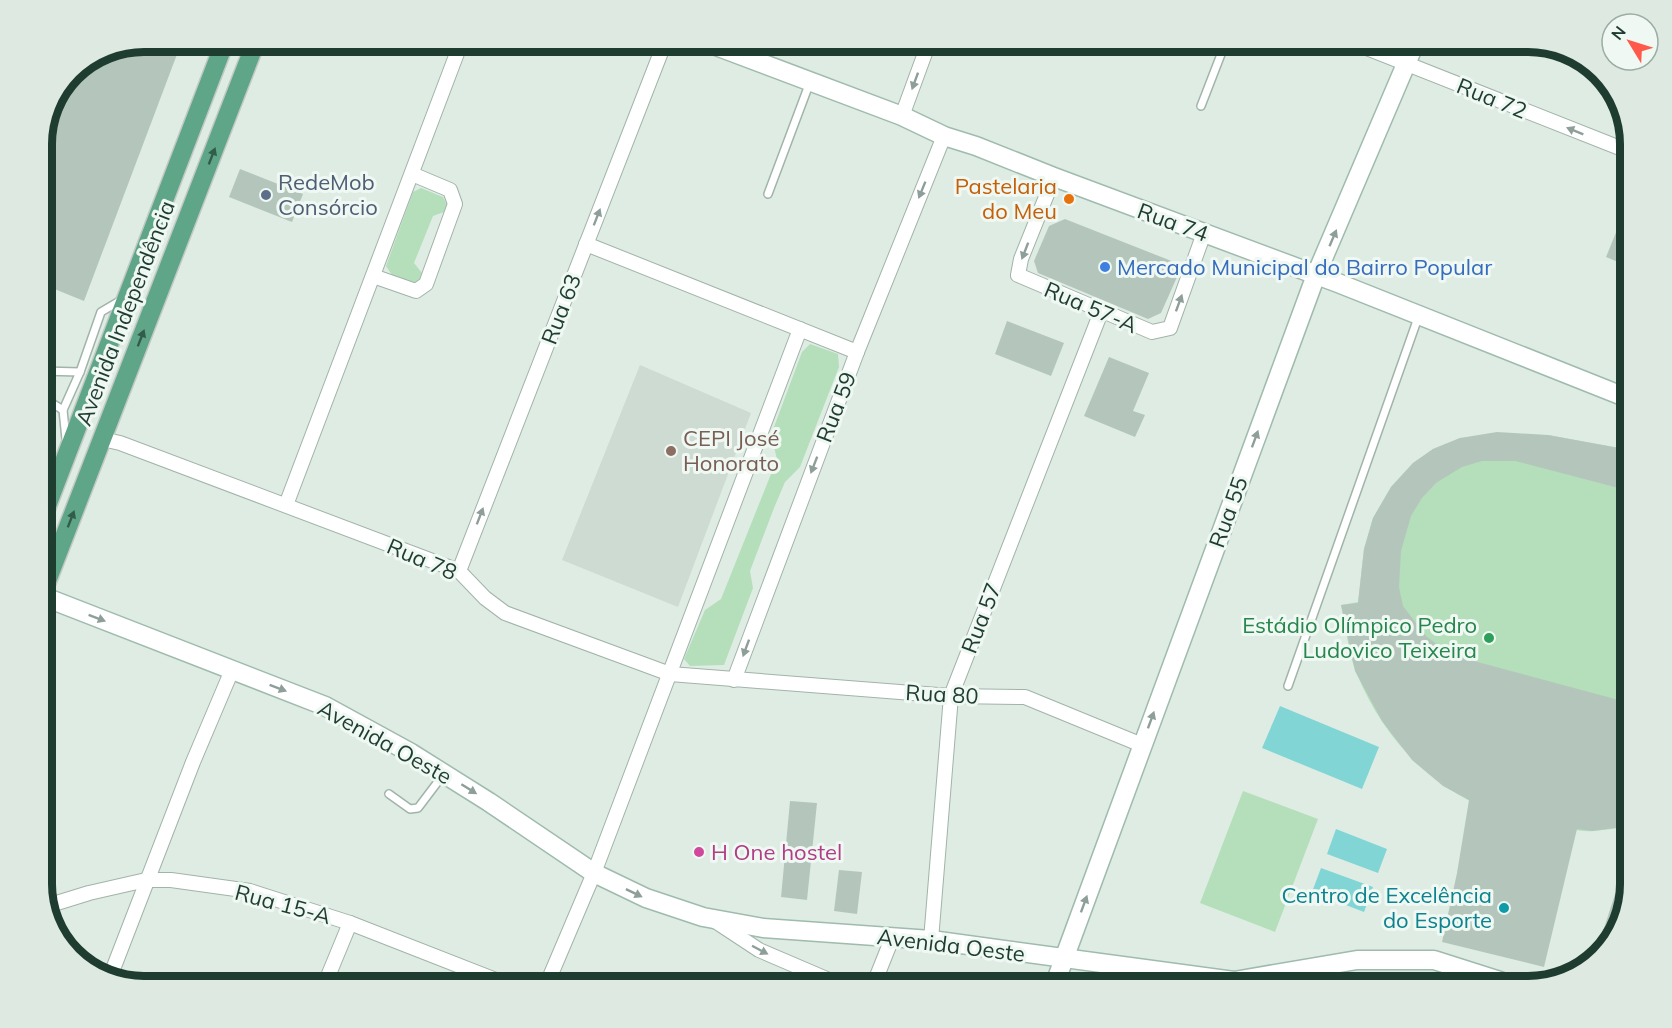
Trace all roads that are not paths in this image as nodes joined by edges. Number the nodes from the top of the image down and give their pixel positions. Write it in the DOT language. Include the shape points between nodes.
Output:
graph roads {
  1 [pos="221,52"];
  2 [pos="252,52"];
  3 [pos="458,52"];
  4 [pos="661,52"];
  5 [pos="732,52"];
  6 [pos="925,52"];
  7 [pos="1222,52"];
  8 [pos="1377,52"];
  9 [pos="1412,52"];
  10 [pos="1407,64"];
  11 [pos="810,82"];
  12 [pos="1201,106"];
  13 [pos="902,117"];
  14 [pos="944,136"];
  15 [pos="1619,148"];
  16 [pos="412,174"];
  17 [pos="1054,177"];
  18 [pos="768,194"];
  19 [pos="1204,233"];
  20 [pos="586,244"];
  21 [pos="1316,275"];
  22 [pos="373,276"];
  23 [pos="128,296"];
  24 [pos="1101,312"];
  25 [pos="1419,315"];
  26 [pos="800,329"];
  27 [pos="856,352"];
  28 [pos="53,371"];
  29 [pos="80,372"];
  30 [pos="1619,395"];
  31 [pos="53,404"];
  32 [pos="63,410"];
  33 [pos="102,438"];
  34 [pos="68,450"];
  35 [pos="53,490"];
  36 [pos="286,505"];
  37 [pos="53,566"];
  38 [pos="459,571"];
  39 [pos="53,599"];
  40 [pos="232,670"];
  41 [pos="670,674"];
  42 [pos="734,680"];
  43 [pos="1288,686"];
  44 [pos="951,696"];
  45 [pos="1142,745"];
  46 [pos="444,773"];
  47 [pos="389,794"];
  48 [pos="594,873"];
  49 [pos="146,880"];
  50 [pos="55,904"];
  51 [pos="711,919"];
  52 [pos="350,922"];
  53 [pos="893,936"];
  54 [pos="931,940"];
  55 [pos="1064,959"];
  56 [pos="113,969"];
  57 [pos="328,976"];
  58 [pos="486,976"];
  59 [pos="550,976"];
  60 [pos="820,976"];
  61 [pos="877,976"];
  62 [pos="1058,976"];
  63 [pos="1184,976"];
  64 [pos="1271,976"];
  65 [pos="1484,976"];
  1 -- 23 [label="main road, Avenida Independência"];
  33 -- 2 [label="main road, Avenida Independência, one-way"];
  3 -- 16 [label="street"];
  20 -- 4 [label="street, Rua 63, one-way"];
  5 -- 11 [label="street, Rua 74"];
  6 -- 13 [label="street, one-way"];
  7 -- 12 [label="lane"];
  8 -- 10 [label="street, Rua 72"];
  9 -- 10 [label="street, Rua 55"];
  15 -- 10 [label="street, Rua 72, one-way"];
  21 -- 10 [label="street, Rua 55, one-way"];
  11 -- 13 [label="street, Rua 74"];
  11 -- 18 [label="lane"];
  13 -- 14 [label="street, Rua 74"];
  14 -- 17 [label="street, Rua 74"];
  14 -- 27 [label="street, Rua 59, one-way"];
  16 -- 22 [label="street"];
  16 -- 22 [label="street" via="450,190 455,204 426,284 416,291"];
  17 -- 19 [label="street, Rua 74"];
  17 -- 24 [label="street, Rua 57-A, one-way" via="1018,275"];
  19 -- 21 [label="street, Rua 74"];
  24 -- 19 [label="street, Rua 57-A, one-way" via="1152,332 1170,328"];
  20 -- 26 [label="street"];
  38 -- 20 [label="street, Rua 63, one-way"];
  21 -- 25 [label="street, Rua 74"];
  45 -- 21 [label="street, Rua 55, one-way"];
  22 -- 36 [label="street"];
  23 -- 29 [label="lane" via="101,312"];
  23 -- 34 [label="main road, Avenida Independência"];
  24 -- 44 [label="street, Rua 57"];
  25 -- 30 [label="street, Rua 74"];
  25 -- 43 [label="lane"];
  26 -- 27 [label="street"];
  26 -- 41 [label="street"];
  27 -- 42 [label="street, Rua 59, one-way"];
  28 -- 29 [label="lane"];
  29 -- 32 [label="lane"];
  31 -- 32 [label="lane"];
  32 -- 34 [label="lane"];
  33 -- 36 [label="street, Rua 78"];
  37 -- 33 [label="main road, Avenida Independência, one-way"];
  34 -- 35 [label="main road, Avenida Independência"];
  36 -- 38 [label="street, Rua 78"];
  38 -- 41 [label="street, Rua 78" via="505,613"];
  39 -- 40 [label="street, Avenida Oeste, one-way"];
  40 -- 46 [label="street, Avenida Oeste, one-way" via="325,706"];
  40 -- 49 [label="street"];
  41 -- 42 [label="street, Rua 78"];
  41 -- 48 [label="street"];
  42 -- 44 [label="street, Rua 80"];
  44 -- 45 [label="street, Rua 80" via="1025,697"];
  44 -- 54 [label="street, Rua 57"];
  55 -- 45 [label="street, Rua 55, one-way"];
  46 -- 47 [label="lane" via="418,808 410,809"];
  46 -- 48 [label="street, Avenida Oeste, one-way"];
  48 -- 51 [label="street, Avenida Oeste, one-way" via="646,898"];
  48 -- 59 [label="street"];
  49 -- 50 [label="street, Rua 15-A"];
  49 -- 52 [label="street, Rua 15-A" via="250,891"];
  49 -- 56 [label="street"];
  51 -- 53 [label="street, Avenida Oeste" via="763,928"];
  51 -- 60 [label="street, Avenida Oeste, one-way" via="759,950"];
  52 -- 57 [label="street"];
  52 -- 58 [label="street, Rua 15-A"];
  53 -- 54 [label="street, Avenida Oeste"];
  53 -- 61 [label="street"];
  54 -- 55 [label="street, Avenida Oeste"];
  55 -- 62 [label="street, Rua 55"];
  55 -- 63 [label="street, Avenida Oeste"];
  64 -- 65 [label="street, Avenida Oeste" via="1357,960 1434,960"];
}
